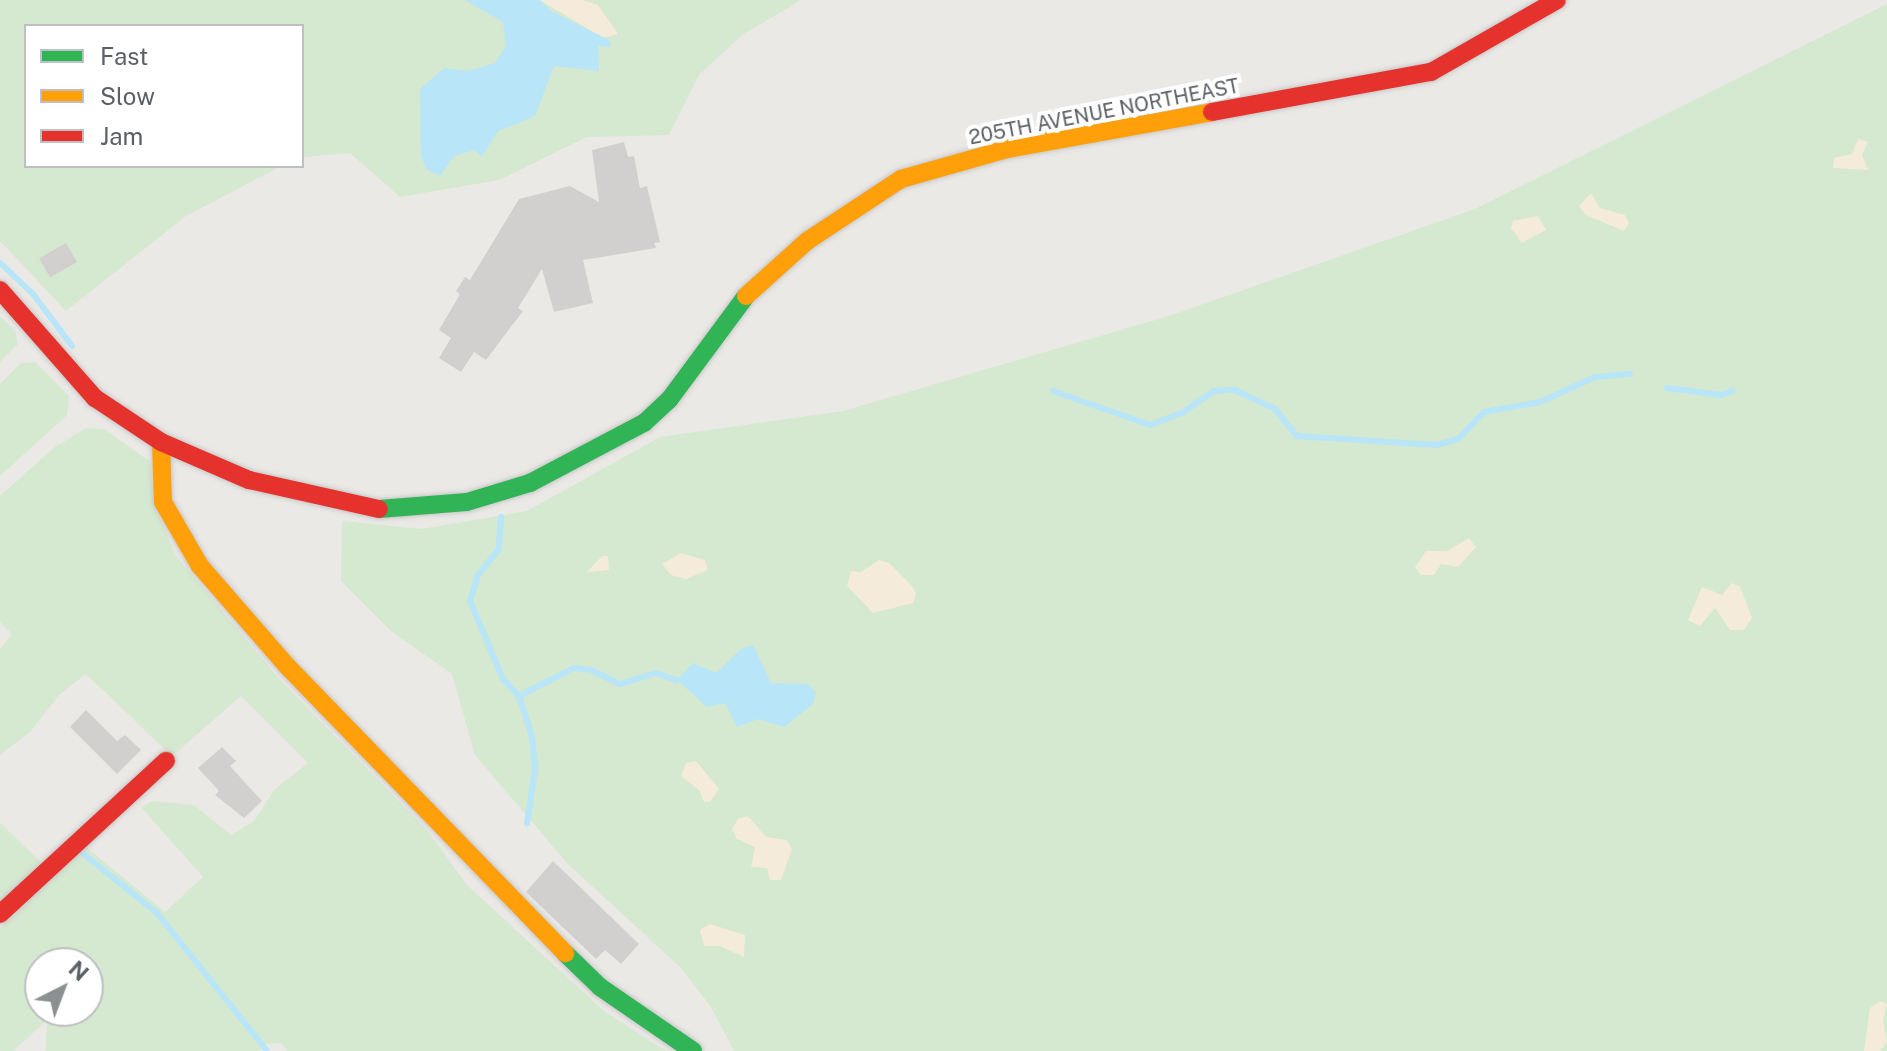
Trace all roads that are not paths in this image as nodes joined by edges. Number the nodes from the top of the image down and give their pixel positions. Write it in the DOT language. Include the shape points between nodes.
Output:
graph roads {
  1 [pos="1557,0"];
  2 [pos="0,290"];
  3 [pos="161,442"];
  4 [pos="166,761"];
  5 [pos="0,914"];
  6 [pos="693,1051"];
  1 -- 3 [label="street, 205TH AVENUE NORTHEAST" via="1431,72 1007,149 901,179 807,241 740,301 669,400 644,423 530,483 433,507 380,509 249,480"];
  2 -- 3 [label="street, 205TH AVENUE NORTHEAST" via="95,398"];
  3 -- 6 [label="street" via="163,502 200,566 287,666 503,894 600,987"];
  4 -- 5 [label="street"];
}
